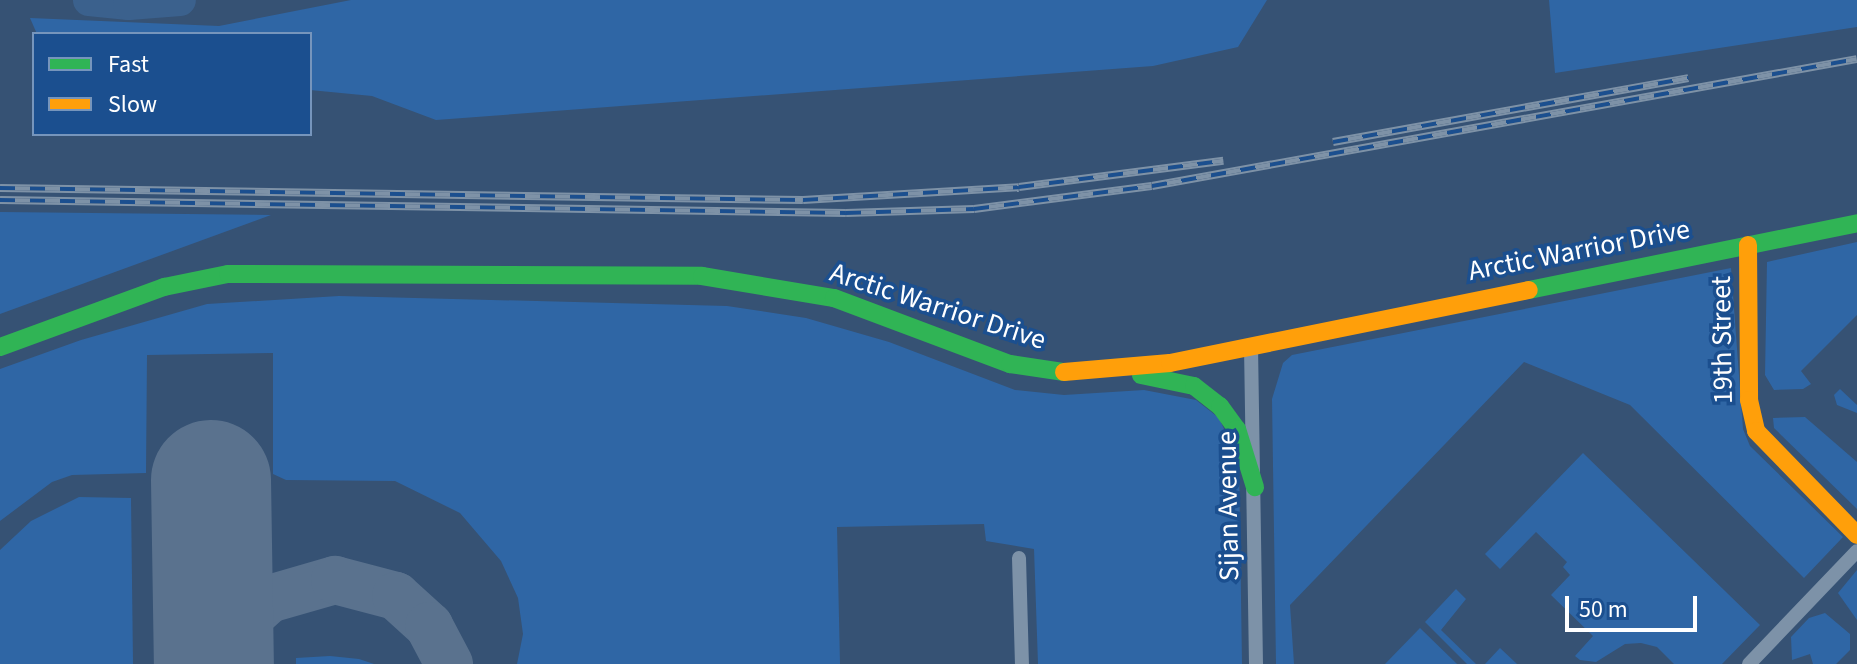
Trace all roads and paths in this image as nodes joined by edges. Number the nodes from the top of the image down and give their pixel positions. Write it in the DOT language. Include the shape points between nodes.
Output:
graph roads {
  1 [pos="1857,223"];
  2 [pos="1748,245"];
  3 [pos="1251,346"];
  4 [pos="0,347"];
  5 [pos="1108,371"];
  6 [pos="1255,487"];
  7 [pos="1857,535"];
  8 [pos="1857,551"];
  9 [pos="1019,558"];
  10 [pos="1022,664"];
  11 [pos="1256,664"];
  12 [pos="1749,664"];
  1 -- 2 [label="main road, Arctic Warrior Drive"];
  2 -- 3 [label="main road, Arctic Warrior Drive"];
  2 -- 7 [label="main road, 19th Street" via="1749,400 1756,431"];
  3 -- 5 [label="main road, Arctic Warrior Drive"];
  3 -- 6 [label="street, Sijan Avenue"];
  4 -- 5 [label="main road, Arctic Warrior Drive" via="164,287 228,274 702,276 834,298 1010,364 1052,373"];
  5 -- 6 [label="main road" via="1194,386 1220,406 1237,429"];
  6 -- 11 [label="street, Sijan Avenue"];
  8 -- 12 [label="street"];
  9 -- 10 [label="street"];
}
